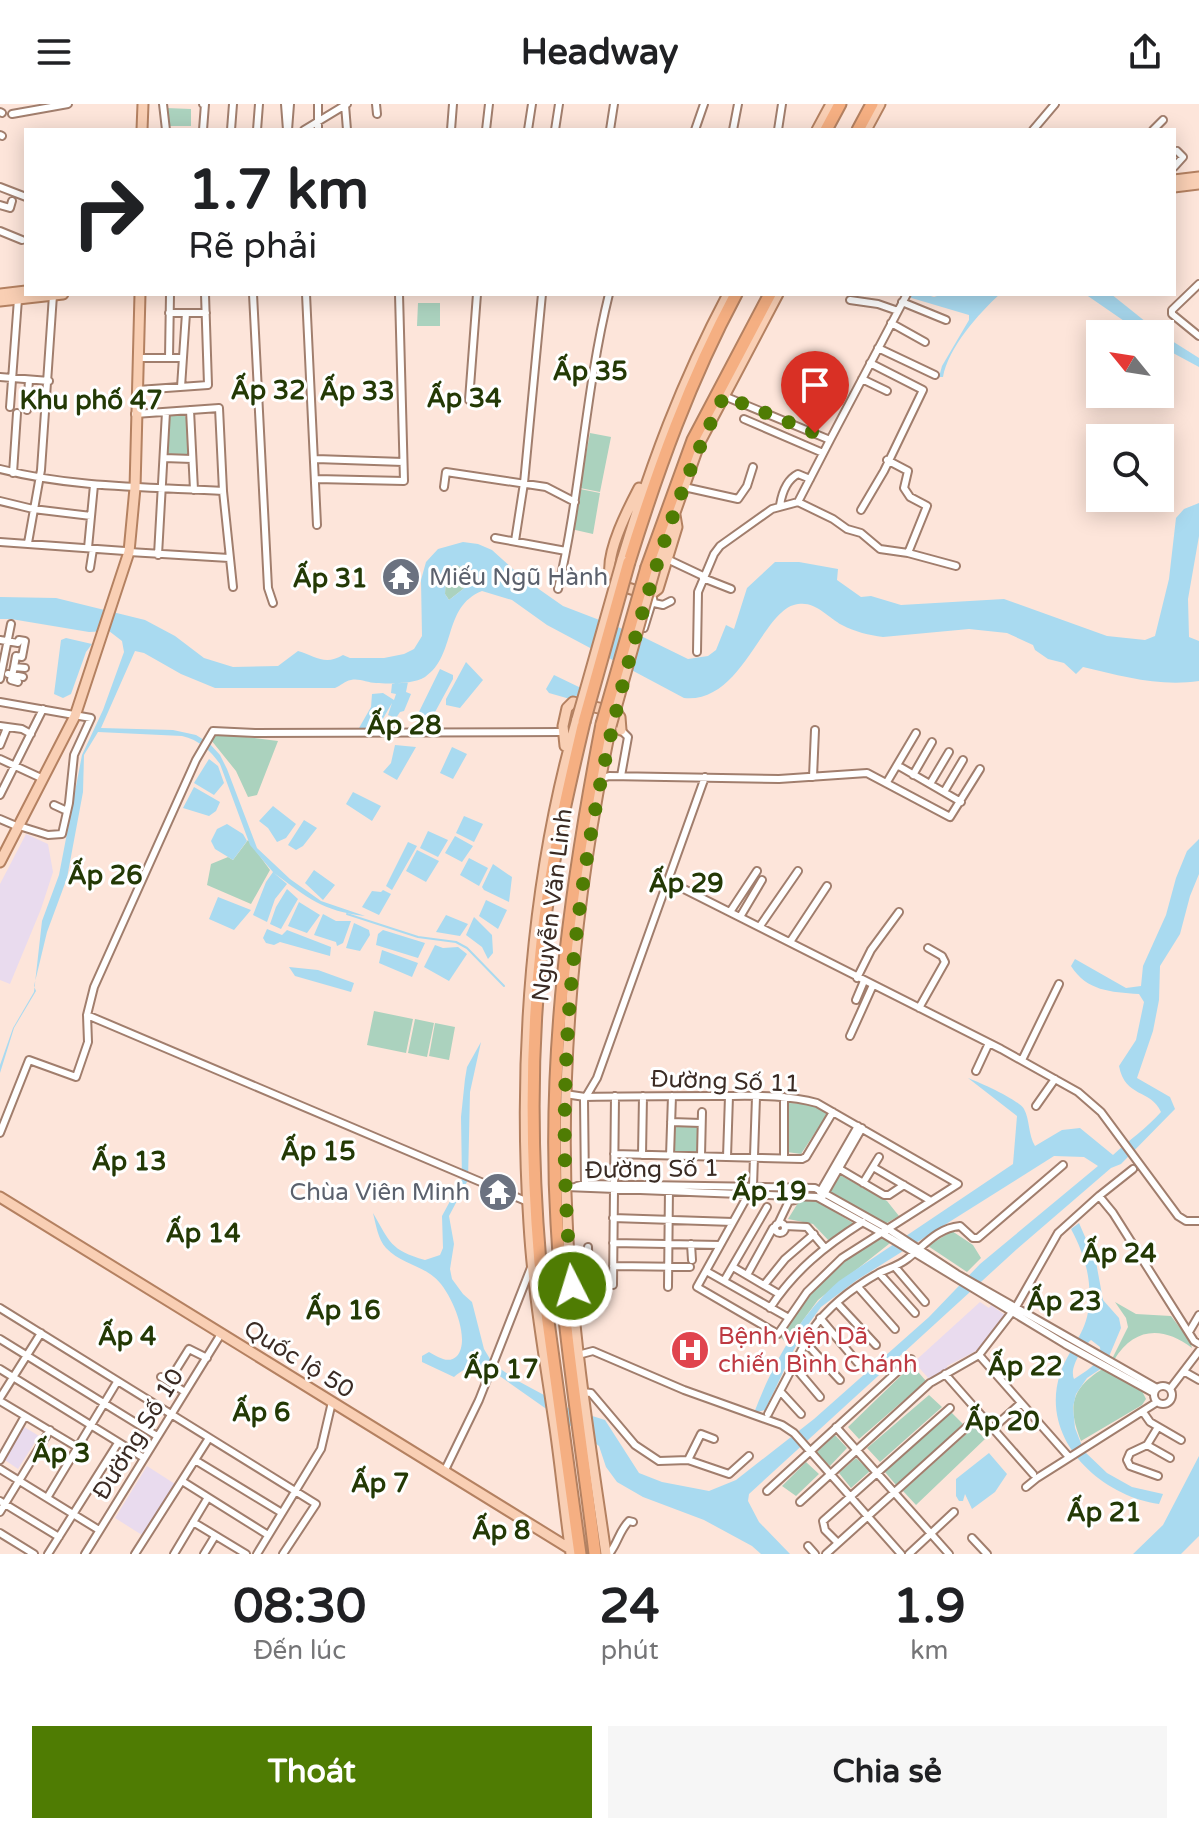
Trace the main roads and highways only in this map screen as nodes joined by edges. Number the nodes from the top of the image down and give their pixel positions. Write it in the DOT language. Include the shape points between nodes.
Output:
graph roads {
  1 [pos="144,104"];
  2 [pos="831,104"];
  3 [pos="840,104"];
  4 [pos="872,104"];
  5 [pos="880,104"];
  6 [pos="144,128"];
  7 [pos="818,128"];
  8 [pos="827,128"];
  9 [pos="864,128"];
  10 [pos="1199,177"];
  11 [pos="1176,180"];
  12 [pos="1199,184"];
  13 [pos="1176,187"];
  14 [pos="24,291"];
  15 [pos="0,294"];
  16 [pos="48,296"];
  17 [pos="138,296"];
  18 [pos="727,296"];
  19 [pos="735,296"];
  20 [pos="769,296"];
  21 [pos="777,296"];
  22 [pos="0,301"];
  23 [pos="746,346"];
  24 [pos="137,358"];
  25 [pos="135,414"];
  26 [pos="647,475"];
  27 [pos="674,513"];
  28 [pos="626,561"];
  29 [pos="651,568"];
  30 [pos="73,715"];
  31 [pos="580,720"];
  32 [pos="611,727"];
  33 [pos="563,771"];
  34 [pos="16,826"];
  35 [pos="0,853"];
  36 [pos="0,862"];
  37 [pos="565,1187"];
  38 [pos="532,1188"];
  39 [pos="0,1197"];
  40 [pos="553,1390"];
  41 [pos="580,1405"];
  42 [pos="586,1443"];
  43 [pos="575,1553"];
  44 [pos="595,1554"];
  45 [pos="607,1554"];
  1 -- 6 [label="main road"];
  2 -- 7 [label="main road"];
  3 -- 8 [label="highway"];
  4 -- 9 [label="highway"];
  5 -- 9 [label="main road"];
  10 -- 11 [label="main road"];
  12 -- 13 [label="main road"];
  14 -- 15 [label="main road"];
  16 -- 22 [label="main road"];
  17 -- 24 [label="main road"];
  18 -- 26 [label="main road, Nguyễn Văn Linh"];
  19 -- 28 [label="highway, Nguyễn Văn Linh" via="674,425"];
  20 -- 23 [label="highway, Nguyễn Văn Linh"];
  21 -- 23 [label="main road, Nguyễn Văn Linh"];
  23 -- 27 [label="main road, Nguyễn Văn Linh" via="700,442"];
  23 -- 29 [label="highway, Nguyễn Văn Linh" via="689,449"];
  24 -- 25 [label="main road"];
  24 -- 25 [label="main road"];
  25 -- 30 [label="main road" via="127,552"];
  26 -- 27 [label="main road" via="628,511 609,569 612,577 652,598 677,527"];
  26 -- 28 [label="main road, Nguyễn Văn Linh"];
  27 -- 29 [label="main road, Nguyễn Văn Linh"];
  28 -- 31 [label="highway, Nguyễn Văn Linh, bridge"];
  29 -- 32 [label="highway, Nguyễn Văn Linh, bridge"];
  30 -- 34 [label="main road"];
  30 -- 34 [label="main road"];
  31 -- 33 [label="main road, Nguyễn Văn Linh"];
  31 -- 38 [label="highway, Nguyễn Văn Linh" via="542,943"];
  32 -- 33 [label="main road" via="620,717 616,712 576,701 567,708"];
  32 -- 37 [label="main road, Nguyễn Văn Linh" via="581,889 571,979"];
  32 -- 37 [label="highway, Nguyễn Văn Linh" via="573,884 562,981 556,1092"];
  33 -- 38 [label="main road, Nguyễn Văn Linh" via="535,938 527,1047"];
  34 -- 35 [label="main road"];
  34 -- 36 [label="main road"];
  37 -- 38 [label="main road"];
  37 -- 41 [label="main road, Nguyễn Văn Linh"];
  37 -- 41 [label="highway, Nguyễn Văn Linh" via="562,1281"];
  38 -- 40 [label="highway, Nguyễn Văn Linh"];
  38 -- 40 [label="main road, Nguyễn Văn Linh" via="532,1265"];
  39 -- 43 [label="main road, Quốc lộ 50"];
  40 -- 43 [label="highway, Nguyễn Văn Linh"];
  41 -- 42 [label="highway, Nguyễn Văn Linh"];
  42 -- 44 [label="highway, Nguyễn Văn Linh"];
  42 -- 45 [label="main road, Nguyễn Văn Linh"];
}
